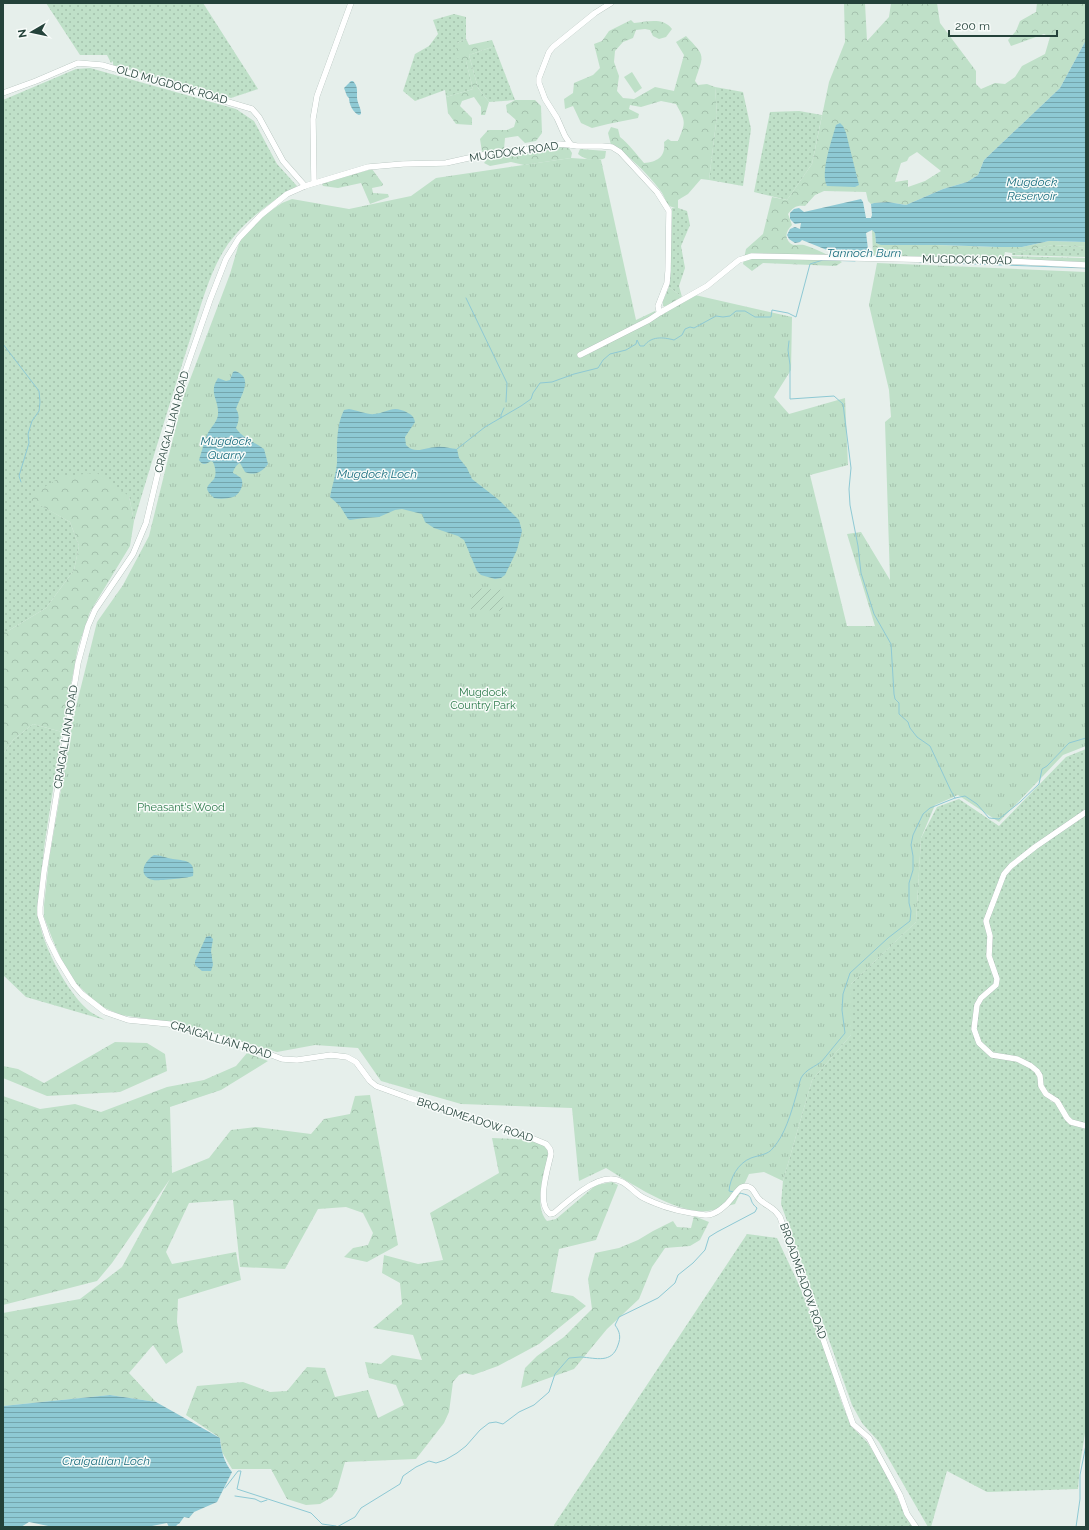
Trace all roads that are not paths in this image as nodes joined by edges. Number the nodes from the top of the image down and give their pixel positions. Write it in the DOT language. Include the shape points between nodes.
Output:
graph roads {
  1 [pos="351,3"];
  2 [pos="611,3"];
  3 [pos="3,93"];
  4 [pos="565,136"];
  5 [pos="559,144"];
  6 [pos="570,145"];
  7 [pos="314,183"];
  8 [pos="305,186"];
  9 [pos="1086,265"];
  10 [pos="661,312"];
  11 [pos="580,355"];
  12 [pos="1086,812"];
  13 [pos="408,1098"];
  14 [pos="1086,1126"];
  15 [pos="916,1527"];
  1 -- 7 [label="street" via="317,96 313,119"];
  2 -- 4 [label="street" via="553,47 539,78 545,98"];
  3 -- 8 [label="street, OLD MUGDOCK ROAD" via="78,62 102,65 252,109 283,161"];
  4 -- 5 [label="street"];
  4 -- 6 [label="street"];
  5 -- 6 [label="street, MUGDOCK ROAD"];
  5 -- 7 [label="street, MUGDOCK ROAD" via="446,163 378,166"];
  6 -- 10 [label="street, MUGDOCK ROAD" via="612,147 620,152 665,203 670,220 667,283 658,306"];
  7 -- 8 [label="street, CRAIGALLIAN ROAD"];
  8 -- 13 [label="street, CRAIGALLIAN ROAD" via="287,194 261,214 239,238 226,259 175,401 146,523 133,554 88,626 78,663 48,842 40,915 48,940 74,985 106,1012 128,1020 177,1026 282,1059 297,1060 331,1055 347,1057 356,1062 372,1084"];
  9 -- 10 [label="street, MUGDOCK ROAD" via="752,256 739,260 707,286"];
  10 -- 11 [label="street"];
  12 -- 14 [label="street" via="1035,847 1010,866 1004,874 986,921 990,936 988,956 997,979 996,985 981,998 974,1029 979,1042 992,1055 1017,1059 1037,1071 1046,1094 1057,1102 1067,1118 1071,1122"];
  13 -- 15 [label="street, BROADMEADOW ROAD" via="512,1130 546,1144 551,1154 544,1207 550,1214 594,1184 610,1178 624,1183 655,1203 676,1210 708,1215 713,1214 733,1197 737,1189 744,1186 752,1189 760,1200 773,1207 780,1217 853,1424 869,1438"];
}
